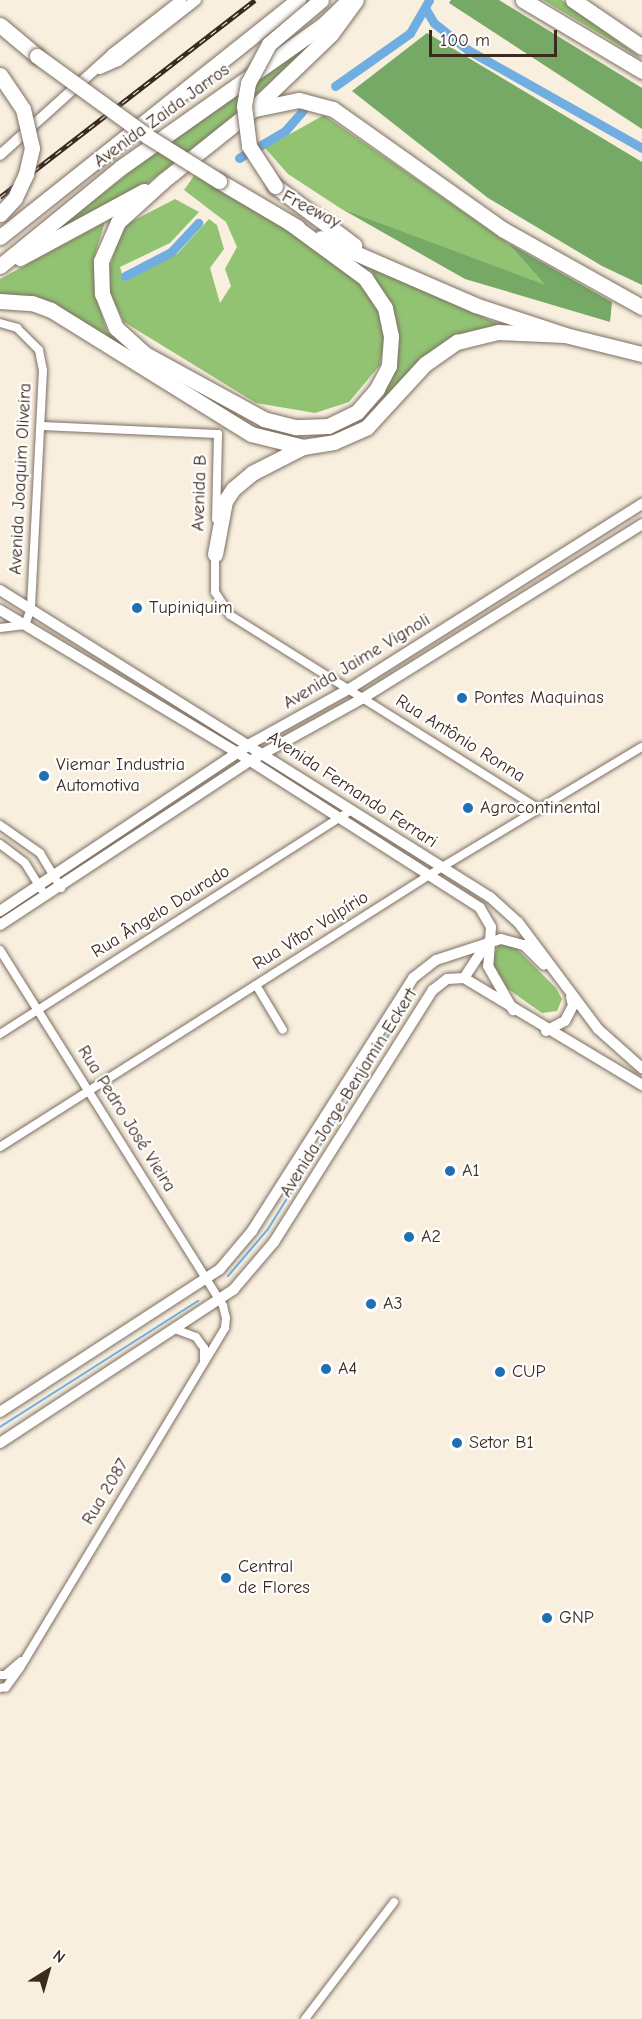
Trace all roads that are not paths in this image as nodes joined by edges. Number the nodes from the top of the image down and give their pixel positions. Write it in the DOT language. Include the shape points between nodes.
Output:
graph roads {
  1 [pos="181,0"];
  2 [pos="196,0"];
  3 [pos="298,0"];
  4 [pos="321,0"];
  5 [pos="349,0"];
  6 [pos="356,0"];
  7 [pos="523,0"];
  8 [pos="573,0"];
  9 [pos="0,25"];
  10 [pos="642,47"];
  11 [pos="97,70"];
  12 [pos="642,71"];
  13 [pos="0,75"];
  14 [pos="252,110"];
  15 [pos="0,155"];
  16 [pos="163,181"];
  17 [pos="0,214"];
  18 [pos="290,223"];
  19 [pos="0,237"];
  20 [pos="0,267"];
  21 [pos="397,274"];
  22 [pos="0,301"];
  23 [pos="642,308"];
  24 [pos="0,323"];
  25 [pos="565,335"];
  26 [pos="642,354"];
  27 [pos="41,426"];
  28 [pos="303,447"];
  29 [pos="642,504"];
  30 [pos="630,512"];
  31 [pos="640,525"];
  32 [pos="215,554"];
  33 [pos="0,590"];
  34 [pos="31,608"];
  35 [pos="0,610"];
  36 [pos="25,625"];
  37 [pos="0,628"];
  38 [pos="103,652"];
  39 [pos="94,666"];
  40 [pos="350,689"];
  41 [pos="363,698"];
  42 [pos="250,744"];
  43 [pos="642,747"];
  44 [pos="238,753"];
  45 [pos="263,753"];
  46 [pos="250,761"];
  47 [pos="327,793"];
  48 [pos="539,809"];
  49 [pos="352,810"];
  50 [pos="340,818"];
  51 [pos="0,825"];
  52 [pos="0,844"];
  53 [pos="442,867"];
  54 [pos="429,875"];
  55 [pos="55,877"];
  56 [pos="39,886"];
  57 [pos="61,888"];
  58 [pos="46,897"];
  59 [pos="0,911"];
  60 [pos="0,925"];
  61 [pos="488,943"];
  62 [pos="0,950"];
  63 [pos="464,978"];
  64 [pos="557,978"];
  65 [pos="256,985"];
  66 [pos="571,996"];
  67 [pos="38,1010"];
  68 [pos="513,1010"];
  69 [pos="283,1030"];
  70 [pos="546,1030"];
  71 [pos="0,1034"];
  72 [pos="642,1068"];
  73 [pos="642,1084"];
  74 [pos="88,1091"];
  75 [pos="0,1147"];
  76 [pos="206,1279"];
  77 [pos="222,1303"];
  78 [pos="175,1329"];
  79 [pos="204,1362"];
  80 [pos="0,1412"];
  81 [pos="0,1443"];
  82 [pos="25,1656"];
  83 [pos="0,1675"];
  84 [pos="0,1688"];
  85 [pos="394,1902"];
  86 [pos="305,2019"];
  1 -- 11 [label="street"];
  2 -- 11 [label="street" via="118,61"];
  3 -- 19 [label="highway, Avenida Zaida Jarros"];
  4 -- 21 [label="highway, bridge" via="269,44 248,82 244,106 249,146 275,186"];
  5 -- 20 [label="highway, Avenida Zaida Jarros" via="314,31 120,168"];
  6 -- 14 [label="highway" via="331,34"];
  7 -- 12 [label="highway"];
  8 -- 10 [label="highway"];
  9 -- 18 [label="highway, Freeway, bridge" via="147,136"];
  11 -- 15 [label="street"];
  13 -- 17 [label="highway, bridge" via="23,109 32,148 15,198"];
  14 -- 16 [label="highway"];
  14 -- 23 [label="highway" via="299,100 333,109 504,231"];
  16 -- 18 [label="highway" via="118,222 104,252 102,294 116,328 145,354 264,419 295,427 328,426 357,412 377,389 389,366 391,336 385,308 365,278"];
  16 -- 20 [label="highway"];
  18 -- 21 [label="highway, Freeway"];
  21 -- 25 [label="highway, Freeway"];
  22 -- 28 [label="highway" via="32,303 51,310 250,434"];
  24 -- 27 [label="street, Avenida Joaquim Oliveira" via="17,328 39,350 43,370"];
  25 -- 26 [label="highway, Freeway"];
  25 -- 28 [label="highway" via="498,332 457,342 425,364 367,427 334,442"];
  27 -- 32 [label="street, Avenida B" via="218,434"];
  27 -- 34 [label="street, Avenida Joaquim Oliveira"];
  28 -- 32 [label="highway" via="252,473 233,489 225,501"];
  29 -- 30 [label="street, Avenida Jaime Vignoli"];
  30 -- 31 [label="street"];
  30 -- 40 [label="street, Avenida Jaime Vignoli"];
  31 -- 41 [label="street, Avenida Jaime Vignoli"];
  32 -- 40 [label="street, Avenida B" via="215,592 230,615"];
  33 -- 34 [label="street, Avenida Fernando Ferrari"];
  34 -- 36 [label="street, Avenida Joaquim Oliveira"];
  34 -- 38 [label="street, Avenida Fernando Ferrari"];
  35 -- 36 [label="street, Avenida Fernando Ferrari"];
  36 -- 37 [label="street"];
  36 -- 39 [label="street, Avenida Fernando Ferrari"];
  38 -- 39 [label="street"];
  38 -- 42 [label="street, Avenida Fernando Ferrari"];
  39 -- 44 [label="street, Avenida Fernando Ferrari"];
  40 -- 41 [label="street, Rua Antônio Ronna"];
  40 -- 42 [label="street, Avenida Jaime Vignoli"];
  41 -- 45 [label="street, Avenida Jaime Vignoli"];
  41 -- 48 [label="street, Rua Antônio Ronna"];
  42 -- 44 [label="street, Avenida Jaime Vignoli"];
  42 -- 45 [label="street, Avenida Fernando Ferrari"];
  43 -- 48 [label="street, Rua Vítor Valpírio"];
  44 -- 46 [label="street, Avenida Fernando Ferrari"];
  44 -- 55 [label="street, Avenida Jaime Vignoli"];
  45 -- 46 [label="street, Avenida Jaime Vignoli"];
  45 -- 47 [label="street, Avenida Fernando Ferrari"];
  46 -- 50 [label="street, Avenida Fernando Ferrari"];
  46 -- 57 [label="street, Avenida Jaime Vignoli"];
  47 -- 49 [label="street, Avenida Fernando Ferrari"];
  47 -- 50 [label="street"];
  48 -- 53 [label="street, Rua Vítor Valpírio"];
  49 -- 50 [label="street, Rua Ângelo Dourado"];
  49 -- 53 [label="street, Avenida Fernando Ferrari"];
  50 -- 54 [label="street, Avenida Fernando Ferrari"];
  50 -- 67 [label="street, Rua Ângelo Dourado"];
  51 -- 55 [label="street" via="40,853"];
  52 -- 56 [label="street" via="25,862"];
  53 -- 54 [label="street, Rua Vítor Valpírio"];
  53 -- 64 [label="street, Avenida Fernando Ferrari" via="490,897 518,922"];
  54 -- 61 [label="street, Avenida Fernando Ferrari" via="480,908 491,927"];
  54 -- 65 [label="street, Rua Vítor Valpírio"];
  55 -- 56 [label="street, Avenida Jaime Vignoli"];
  55 -- 57 [label="street"];
  56 -- 58 [label="street"];
  56 -- 59 [label="street, Avenida Jaime Vignoli"];
  57 -- 58 [label="street, Avenida Jaime Vignoli"];
  58 -- 60 [label="street, Avenida Jaime Vignoli"];
  61 -- 63 [label="street"];
  61 -- 64 [label="street, Avenida Jorge Benjamin Eckert" via="513,940 524,945"];
  61 -- 68 [label="street, Avenida Fernando Ferrari" via="490,973"];
  61 -- 76 [label="street, Avenida Jorge Benjamin Eckert" via="436,960 413,978 252,1231 220,1269"];
  62 -- 67 [label="street, Rua Pedro José Vieira"];
  63 -- 68 [label="street, Avenida Fernando Ferrari"];
  63 -- 77 [label="street, Avenida Jorge Benjamin Eckert" via="447,980 433,990 274,1242"];
  64 -- 66 [label="street, Avenida Fernando Ferrari"];
  65 -- 69 [label="street"];
  65 -- 74 [label="street, Rua Vítor Valpírio"];
  66 -- 70 [label="street" via="573,1005 565,1021"];
  66 -- 72 [label="street, Avenida Fernando Ferrari" via="598,1029"];
  67 -- 71 [label="street, Rua Ângelo Dourado"];
  67 -- 74 [label="street, Rua Pedro José Vieira"];
  68 -- 70 [label="street, Avenida Fernando Ferrari"];
  70 -- 73 [label="street, Avenida Fernando Ferrari"];
  74 -- 75 [label="street, Rua Vítor Valpírio"];
  74 -- 76 [label="street, Rua Pedro José Vieira"];
  76 -- 77 [label="street, Rua Pedro José Vieira"];
  76 -- 80 [label="street, Avenida Jorge Benjamin Eckert"];
  77 -- 78 [label="street, Avenida Jorge Benjamin Eckert"];
  77 -- 79 [label="street, Rua 2087" via="225,1328"];
  78 -- 79 [label="street" via="196,1337 204,1348"];
  78 -- 81 [label="street, Avenida Jorge Benjamin Eckert"];
  79 -- 82 [label="street, Rua 2087"];
  82 -- 83 [label="street" via="5,1675"];
  82 -- 84 [label="street, Rua 2087" via="13,1680"];
  85 -- 86 [label="street"];
}
